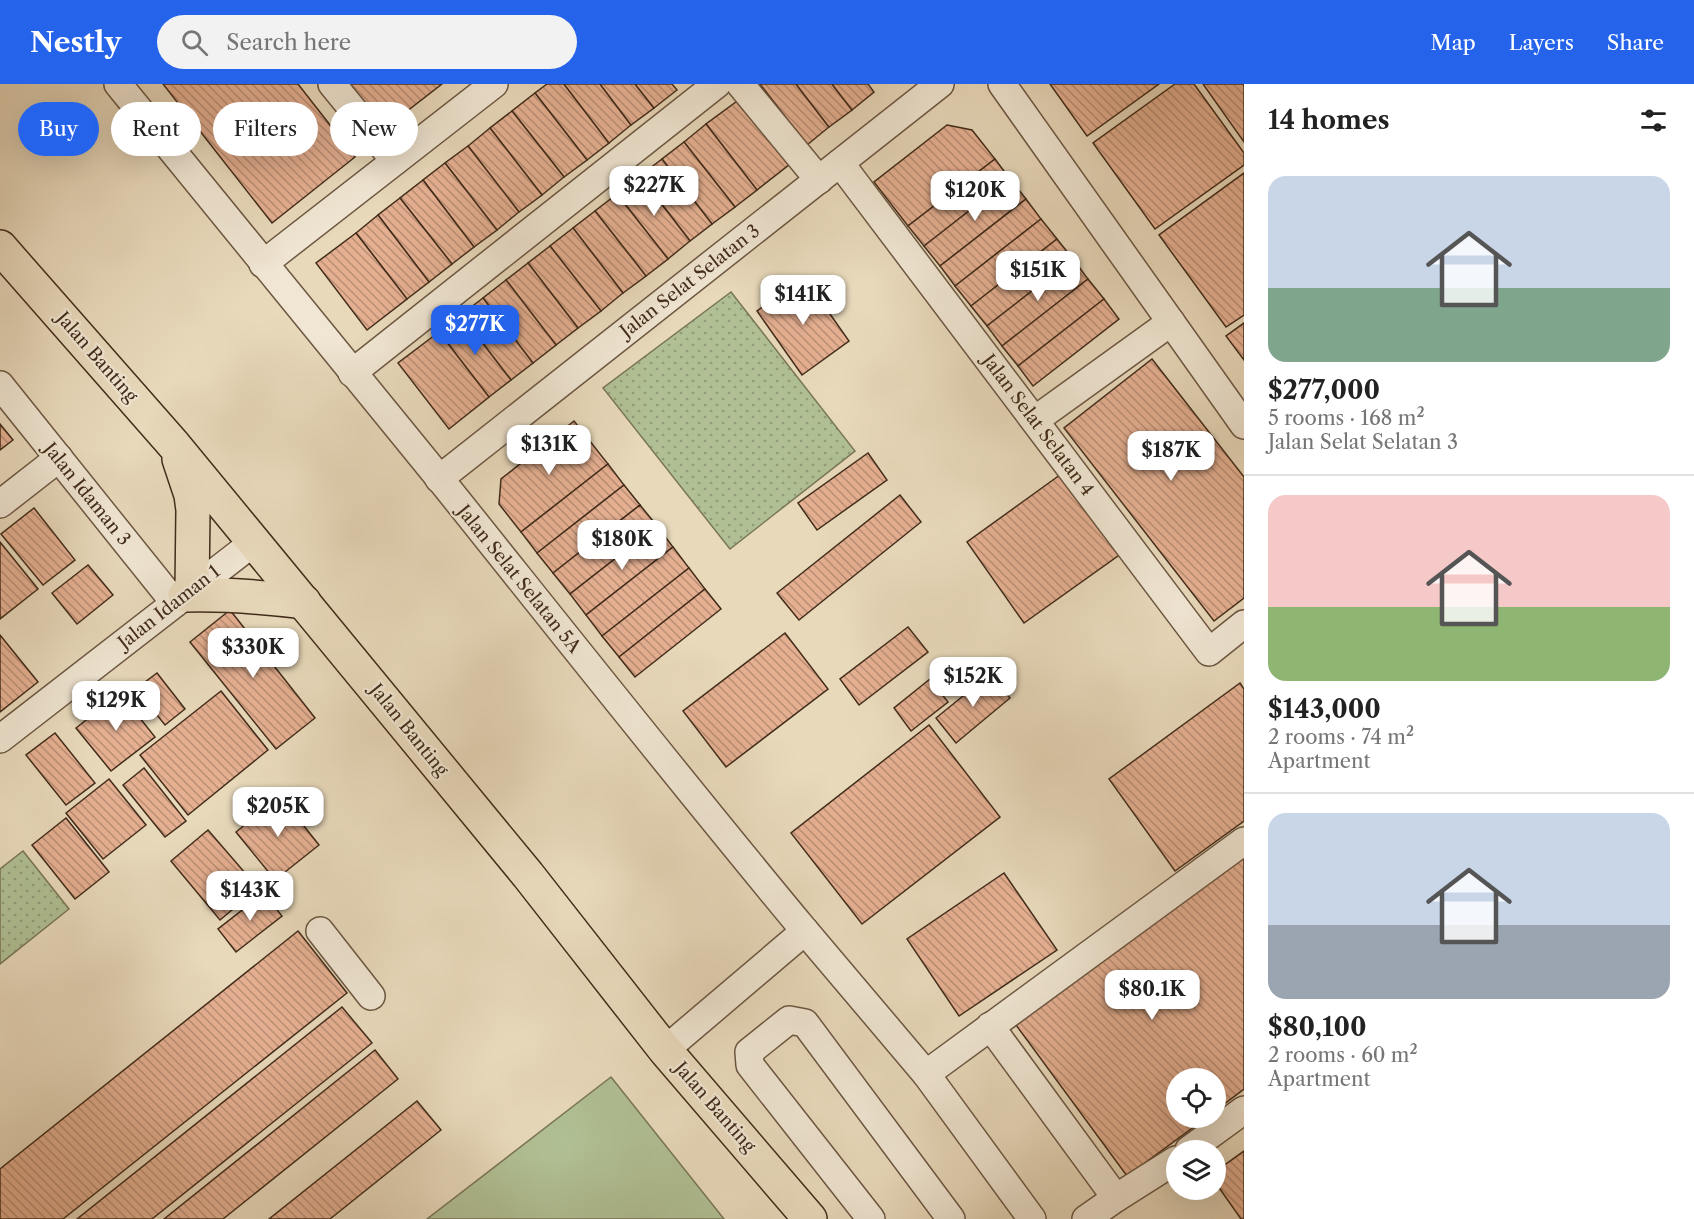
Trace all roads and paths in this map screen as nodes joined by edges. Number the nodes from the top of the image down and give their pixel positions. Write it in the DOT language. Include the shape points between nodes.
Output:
graph roads {
  1 [pos="118,84"];
  2 [pos="332,84"];
  3 [pos="494,84"];
  4 [pos="717,84"];
  5 [pos="740,84"];
  6 [pos="940,84"];
  7 [pos="1002,84"];
  8 [pos="394,161"];
  9 [pos="840,163"];
  10 [pos="819,180"];
  11 [pos="2,254"];
  12 [pos="263,264"];
  13 [pos="1171,322"];
  14 [pos="352,373"];
  15 [pos="0,385"];
  16 [pos="1035,420"];
  17 [pos="1244,425"];
  18 [pos="174,445"];
  19 [pos="59,458"];
  20 [pos="439,479"];
  21 [pos="0,504"];
  22 [pos="254,542"];
  23 [pos="184,596"];
  24 [pos="304,602"];
  25 [pos="1244,624"];
  26 [pos="0,739"];
  27 [pos="1244,841"];
  28 [pos="320,931"];
  29 [pos="805,931"];
  30 [pos="372,996"];
  31 [pos="990,1026"];
  32 [pos="665,1050"];
  33 [pos="926,1074"];
  34 [pos="1244,1110"];
  35 [pos="1203,1140"];
  36 [pos="1166,1166"];
  37 [pos="1116,1198"];
  38 [pos="810,1219"];
  39 [pos="871,1219"];
  40 [pos="951,1219"];
  41 [pos="1032,1219"];
  42 [pos="1086,1219"];
  1 -- 12 [label="street, Jalan Selat Selatan 5A"];
  2 -- 8 [label="street"];
  3 -- 8 [label="street"];
  4 -- 14 [label="street"];
  5 -- 10 [label="street"];
  6 -- 9 [label="street, Jalan Selat Selatan 3"];
  7 -- 13 [label="street"];
  8 -- 12 [label="street"];
  9 -- 10 [label="street, Jalan Selat Selatan 3"];
  9 -- 16 [label="street, Jalan Selat Selatan 4"];
  10 -- 20 [label="street, Jalan Selat Selatan 3"];
  11 -- 18 [label="main road, Jalan Banting"];
  12 -- 14 [label="street, Jalan Selat Selatan 5A"];
  13 -- 16 [label="street"];
  13 -- 17 [label="street"];
  14 -- 20 [label="street, Jalan Selat Selatan 5A"];
  15 -- 19 [label="street, Jalan Idaman 3"];
  16 -- 25 [label="street, Jalan Selat Selatan 4" via="1209,652"];
  18 -- 22 [label="main road, Jalan Banting"];
  18 -- 23 [label="main road" via="193,510"];
  19 -- 21 [label="street"];
  19 -- 23 [label="street, Jalan Idaman 3"];
  20 -- 29 [label="street, Jalan Selat Selatan 5A"];
  22 -- 23 [label="street, Jalan Idaman 1"];
  22 -- 24 [label="main road, Jalan Banting"];
  23 -- 24 [label="main road" via="244,595"];
  23 -- 26 [label="street, Jalan Idaman 1"];
  24 -- 32 [label="main road, Jalan Banting" via="528,875"];
  27 -- 31 [label="street"];
  28 -- 30 [label="street"];
  29 -- 32 [label="street"];
  29 -- 33 [label="street, Jalan Selat Selatan 5A"];
  31 -- 33 [label="street"];
  31 -- 37 [label="street"];
  32 -- 38 [label="main road, Jalan Banting"];
  33 -- 41 [label="street, Jalan Selat Selatan 5A"];
  34 -- 35 [label="street"];
  36 -- 37 [label="street"];
  37 -- 42 [label="street"];
  39 -- 40 [label="street" via="750,1065 749,1052 789,1020 805,1023"];
}
